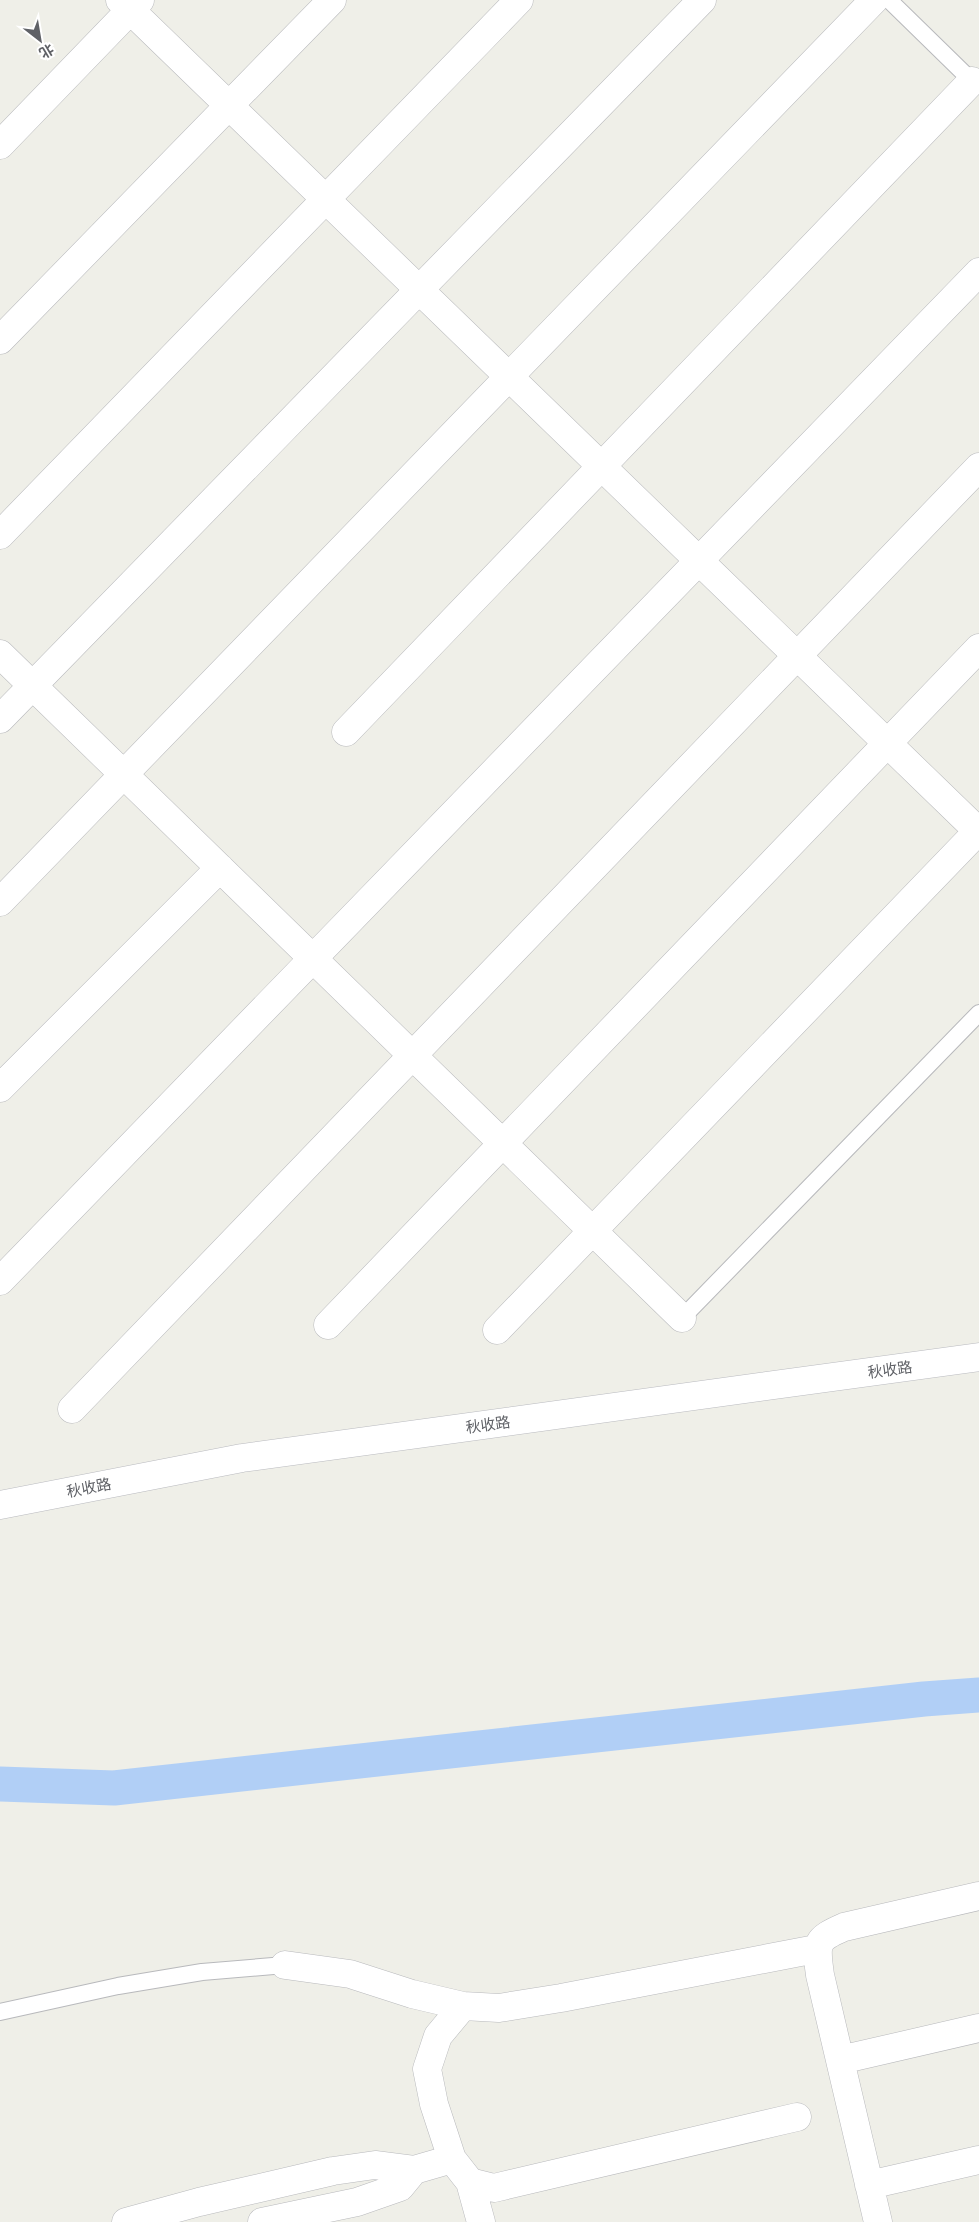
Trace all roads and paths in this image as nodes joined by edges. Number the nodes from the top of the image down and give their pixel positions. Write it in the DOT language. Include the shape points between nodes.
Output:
graph roads {
  1 [pos="332,0"];
  2 [pos="518,0"];
  3 [pos="702,0"];
  4 [pos="874,0"];
  5 [pos="889,0"];
  6 [pos="130,3"];
  7 [pos="976,84"];
  8 [pos="229,105"];
  9 [pos="0,144"];
  10 [pos="326,199"];
  11 [pos="979,272"];
  12 [pos="419,290"];
  13 [pos="0,340"];
  14 [pos="509,376"];
  15 [pos="602,466"];
  16 [pos="979,467"];
  17 [pos="0,535"];
  18 [pos="699,560"];
  19 [pos="979,648"];
  20 [pos="0,654"];
  21 [pos="797,656"];
  22 [pos="33,686"];
  23 [pos="0,720"];
  24 [pos="346,732"];
  25 [pos="888,743"];
  26 [pos="124,774"];
  27 [pos="979,831"];
  28 [pos="220,868"];
  29 [pos="0,902"];
  30 [pos="313,958"];
  31 [pos="979,1013"];
  32 [pos="413,1056"];
  33 [pos="0,1088"];
  34 [pos="503,1143"];
  35 [pos="593,1231"];
  36 [pos="0,1281"];
  37 [pos="682,1318"];
  38 [pos="328,1325"];
  39 [pos="497,1330"];
  40 [pos="979,1357"];
  41 [pos="72,1409"];
  42 [pos="0,1505"];
  43 [pos="979,1896"];
  44 [pos="816,1949"];
  45 [pos="285,1965"];
  46 [pos="463,2006"];
  47 [pos="0,2012"];
  48 [pos="979,2028"];
  49 [pos="840,2060"];
  50 [pos="796,2117"];
  51 [pos="452,2159"];
  52 [pos="979,2160"];
  53 [pos="414,2170"];
  54 [pos="470,2182"];
  55 [pos="869,2185"];
  56 [pos="126,2222"];
  57 [pos="262,2222"];
  58 [pos="481,2222"];
  59 [pos="878,2222"];
  1 -- 8 [label="street"];
  2 -- 10 [label="street"];
  3 -- 12 [label="street"];
  4 -- 14 [label="street"];
  5 -- 7 [label="lane"];
  6 -- 8 [label="street"];
  6 -- 9 [label="street"];
  7 -- 15 [label="street"];
  8 -- 10 [label="street"];
  8 -- 13 [label="street"];
  10 -- 12 [label="street"];
  10 -- 17 [label="street"];
  11 -- 18 [label="street"];
  12 -- 14 [label="street"];
  12 -- 22 [label="street"];
  14 -- 15 [label="street"];
  14 -- 26 [label="street"];
  15 -- 18 [label="street"];
  15 -- 24 [label="street"];
  16 -- 21 [label="street"];
  18 -- 21 [label="street"];
  18 -- 30 [label="street"];
  19 -- 25 [label="street"];
  20 -- 22 [label="street"];
  21 -- 25 [label="street"];
  21 -- 32 [label="street"];
  22 -- 23 [label="street"];
  22 -- 26 [label="street"];
  25 -- 27 [label="street"];
  25 -- 34 [label="street"];
  26 -- 28 [label="street"];
  26 -- 29 [label="street"];
  27 -- 35 [label="street"];
  28 -- 30 [label="street"];
  28 -- 33 [label="street"];
  30 -- 32 [label="street"];
  30 -- 36 [label="street"];
  31 -- 37 [label="lane"];
  32 -- 34 [label="street"];
  32 -- 41 [label="street"];
  34 -- 35 [label="street"];
  34 -- 38 [label="street"];
  35 -- 37 [label="street"];
  35 -- 39 [label="street"];
  40 -- 42 [label="street, 秋收路" via="242,1458"];
  43 -- 44 [label="street" via="844,1927 825,1935"];
  44 -- 46 [label="street" via="544,2001 499,2008"];
  44 -- 49 [label="street"];
  45 -- 46 [label="street" via="350,1974"];
  45 -- 47 [label="lane" via="202,1972 118,1986"];
  46 -- 51 [label="street" via="438,2036 427,2069 434,2104"];
  48 -- 49 [label="street"];
  49 -- 55 [label="street"];
  50 -- 54 [label="street" via="494,2188"];
  51 -- 53 [label="street"];
  51 -- 54 [label="street"];
  52 -- 55 [label="street"];
  53 -- 56 [label="street" via="375,2165 333,2171"];
  53 -- 57 [label="street" via="400,2188 366,2199"];
  54 -- 58 [label="street"];
  55 -- 59 [label="street"];
}
